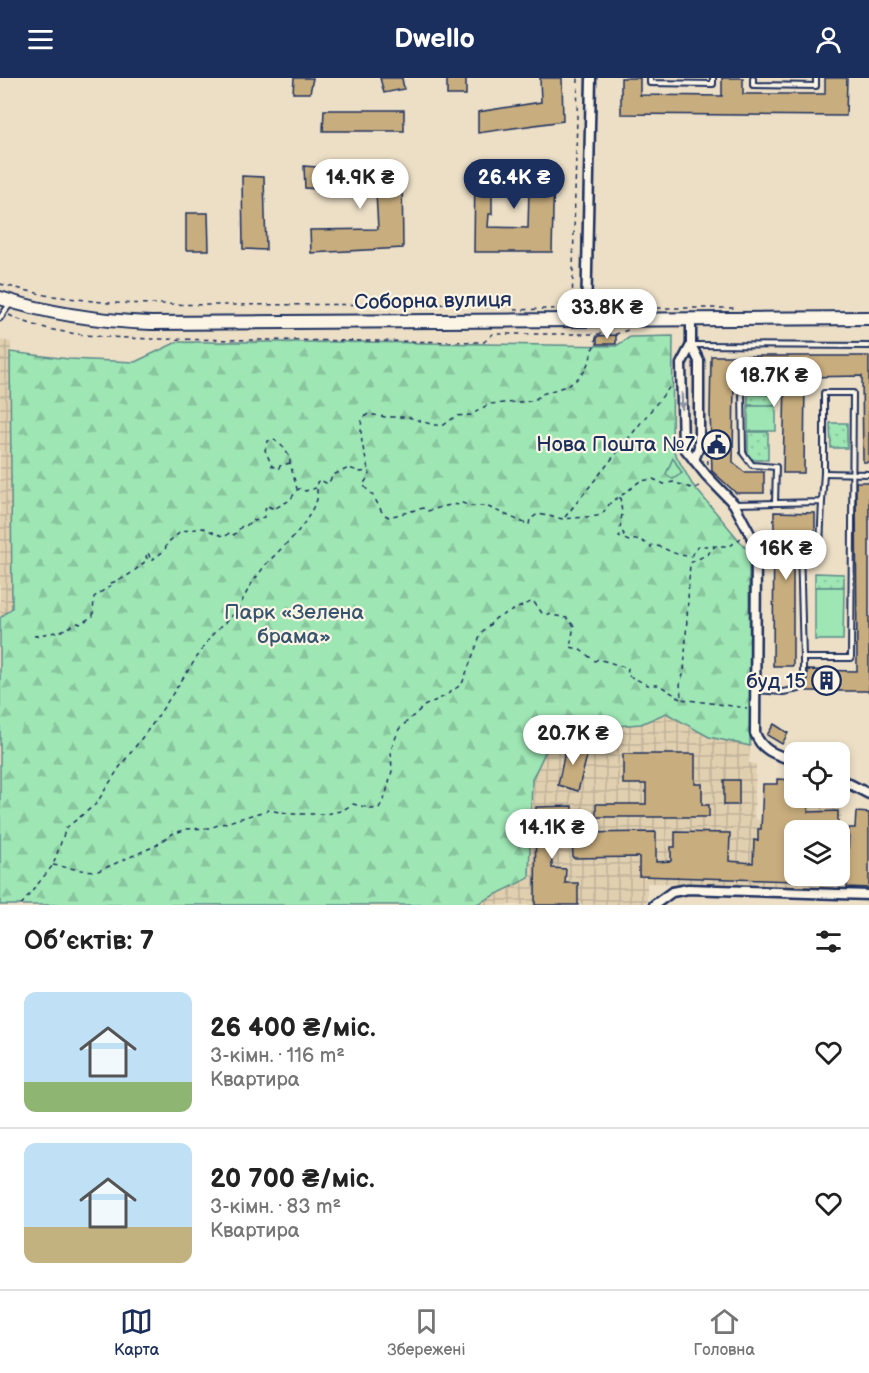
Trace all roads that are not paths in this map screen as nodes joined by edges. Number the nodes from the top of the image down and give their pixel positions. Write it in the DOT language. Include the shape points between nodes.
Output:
graph roads {
  1 [pos="591,78"];
  2 [pos="650,78"];
  3 [pos="713,78"];
  4 [pos="753,78"];
  5 [pos="816,78"];
  6 [pos="5,304"];
  7 [pos="583,314"];
  8 [pos="0,318"];
  9 [pos="691,318"];
  10 [pos="869,318"];
  11 [pos="691,345"];
  12 [pos="869,346"];
  13 [pos="778,389"];
  14 [pos="693,460"];
  15 [pos="824,473"];
  16 [pos="852,474"];
  17 [pos="869,474"];
  18 [pos="822,502"];
  19 [pos="775,503"];
  20 [pos="734,504"];
  21 [pos="803,658"];
  22 [pos="754,690"];
  23 [pos="784,757"];
  24 [pos="850,784"];
  25 [pos="869,794"];
  26 [pos="869,896"];
  27 [pos="654,905"];
  1 -- 7 [label="street"];
  2 -- 3 [label="lane" via="650,83 713,84"];
  4 -- 5 [label="lane" via="753,85 816,86"];
  6 -- 7 [label="main road, Соборна вулиця" via="117,322 151,323"];
  6 -- 8 [label="lane"];
  7 -- 9 [label="main road, Соборна вулиця"];
  9 -- 10 [label="main road, Соборна вулиця"];
  9 -- 11 [label="street"];
  11 -- 12 [label="lane"];
  11 -- 14 [label="street" via="699,361 699,447"];
  11 -- 14 [label="street, one-way" via="681,364 681,373 683,446"];
  13 -- 19 [label="lane" via="742,390 742,453 752,465 776,467"];
  14 -- 20 [label="street"];
  15 -- 16 [label="lane"];
  15 -- 16 [label="lane" via="824,393 853,393"];
  15 -- 18 [label="lane"];
  16 -- 17 [label="lane"];
  16 -- 21 [label="lane" via="850,658"];
  18 -- 19 [label="lane"];
  18 -- 21 [label="lane" via="820,546 800,547"];
  19 -- 20 [label="lane"];
  20 -- 22 [label="street" via="756,544"];
  21 -- 22 [label="lane" via="803,677 798,689"];
  22 -- 23 [label="street" via="755,733 762,746"];
  24 -- 25 [label="street"];
  26 -- 27 [label="street" via="688,889 672,892"];
}
